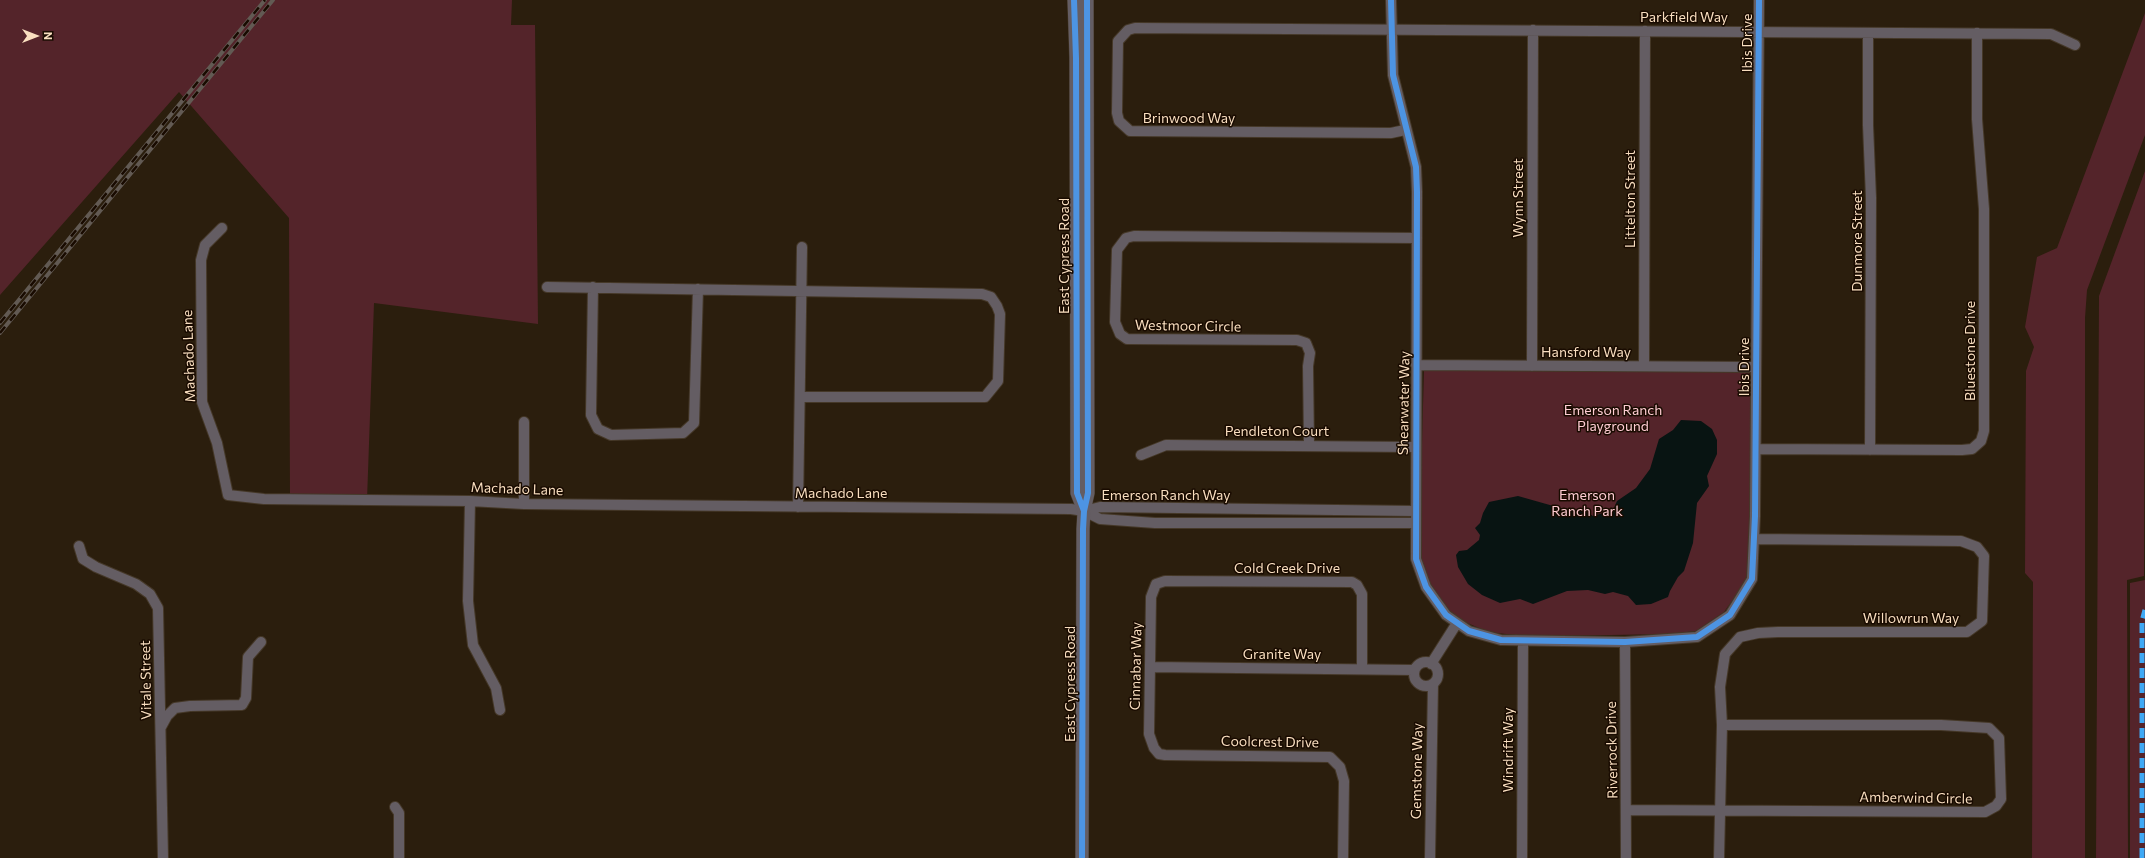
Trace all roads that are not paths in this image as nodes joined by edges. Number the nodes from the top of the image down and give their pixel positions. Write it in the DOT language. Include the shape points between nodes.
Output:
graph roads {
  1 [pos="1074,0"];
  2 [pos="1087,0"];
  3 [pos="1391,0"];
  4 [pos="1759,0"];
  5 [pos="1391,29"];
  6 [pos="1533,30"];
  7 [pos="1645,31"];
  8 [pos="1759,32"];
  9 [pos="1868,33"];
  10 [pos="1977,33"];
  11 [pos="2075,45"];
  12 [pos="1405,130"];
  13 [pos="222,228"];
  14 [pos="1417,238"];
  15 [pos="802,247"];
  16 [pos="547,287"];
  17 [pos="593,287"];
  18 [pos="698,289"];
  19 [pos="801,290"];
  20 [pos="1416,365"];
  21 [pos="1532,366"];
  22 [pos="1644,366"];
  23 [pos="1756,367"];
  24 [pos="800,397"];
  25 [pos="524,422"];
  26 [pos="1309,445"];
  27 [pos="1415,447"];
  28 [pos="1756,449"];
  29 [pos="1870,450"];
  30 [pos="1140,455"];
  31 [pos="470,501"];
  32 [pos="524,504"];
  33 [pos="798,507"];
  34 [pos="1084,511"];
  35 [pos="1415,511"];
  36 [pos="1415,523"];
  37 [pos="1755,539"];
  38 [pos="79,546"];
  39 [pos="1156,584"];
  40 [pos="1457,623"];
  41 [pos="261,642"];
  42 [pos="1523,642"];
  43 [pos="1625,642"];
  44 [pos="1431,664"];
  45 [pos="1150,668"];
  46 [pos="1362,668"];
  47 [pos="1414,670"];
  48 [pos="1433,684"];
  49 [pos="500,710"];
  50 [pos="1722,725"];
  51 [pos="161,727"];
  52 [pos="1154,748"];
  53 [pos="395,807"];
  54 [pos="1720,809"];
  55 [pos="1627,810"];
  56 [pos="163,858"];
  57 [pos="399,858"];
  58 [pos="1082,858"];
  59 [pos="1343,858"];
  60 [pos="1430,858"];
  61 [pos="1522,858"];
  62 [pos="1626,858"];
  63 [pos="1719,858"];
  1 -- 34 [label="street, East Cypress Road" via="1077,493"];
  2 -- 34 [label="street, East Cypress Road" via="1088,493"];
  3 -- 5 [label="street, Shearwater Way"];
  4 -- 8 [label="street, Ibis Drive"];
  5 -- 6 [label="street, Parkfield Way"];
  5 -- 12 [label="street, Shearwater Way" via="1393,75"];
  5 -- 12 [label="street, Brinwood Way" via="1128,30 1118,41 1116,113 1123,127 1137,132 1391,133"];
  6 -- 7 [label="street, Parkfield Way"];
  6 -- 21 [label="street, Wynn Street"];
  7 -- 8 [label="street, Parkfield Way"];
  7 -- 22 [label="street, Littelton Street"];
  8 -- 9 [label="street, Parkfield Way"];
  8 -- 23 [label="street, Ibis Drive"];
  9 -- 10 [label="street, Parkfield Way"];
  9 -- 29 [label="street, Dunmore Street" via="1868,126 1872,198"];
  10 -- 11 [label="street, Parkfield Way" via="2051,34"];
  10 -- 29 [label="street, Bluestone Drive" via="1977,119 1984,209 1984,431 1981,441 1972,449"];
  12 -- 14 [label="street, Shearwater Way" via="1416,167"];
  13 -- 31 [label="street, Machado Lane" via="205,245 200,260 202,402 217,443 228,495 264,499"];
  14 -- 20 [label="street, Shearwater Way"];
  14 -- 26 [label="street, Westmoor Circle" via="1134,236 1126,238 1116,250 1115,322 1120,334 1127,339 1297,340 1306,343 1310,353"];
  15 -- 19 [label="street"];
  16 -- 17 [label="street"];
  17 -- 18 [label="street"];
  17 -- 18 [label="street" via="591,415 598,429 611,435 683,433 694,423"];
  18 -- 19 [label="street"];
  19 -- 24 [label="street"];
  19 -- 24 [label="street" via="982,294 991,297 1000,314 998,381 985,397"];
  20 -- 21 [label="street, Hansford Way"];
  20 -- 27 [label="street, Shearwater Way"];
  21 -- 22 [label="street, Hansford Way"];
  22 -- 23 [label="street, Hansford Way"];
  23 -- 28 [label="street, Ibis Drive"];
  24 -- 33 [label="street"];
  25 -- 32 [label="street"];
  26 -- 27 [label="street, Pendleton Court"];
  26 -- 30 [label="street, Pendleton Court" via="1166,445"];
  27 -- 35 [label="street, Shearwater Way"];
  28 -- 29 [label="street, Bluestone Drive"];
  28 -- 37 [label="street, Ibis Drive"];
  31 -- 32 [label="street, Machado Lane"];
  31 -- 49 [label="street" via="468,601 473,645 496,688"];
  32 -- 33 [label="street, Machado Lane"];
  33 -- 34 [label="street, Machado Lane"];
  34 -- 35 [label="street, Emerson Ranch Way" via="1100,507"];
  34 -- 36 [label="street, Emerson Ranch Way" via="1100,520 1155,523"];
  34 -- 58 [label="street, East Cypress Road"];
  35 -- 36 [label="street, Shearwater Way"];
  36 -- 40 [label="street, Shearwater Way" via="1416,559 1426,587 1446,615"];
  37 -- 43 [label="street, Ibis Drive" via="1752,579 1730,615 1697,637"];
  37 -- 50 [label="street, Willowrun Way" via="1961,541 1977,547 1984,556 1982,621 1967,632 1778,632 1740,637 1725,654 1720,687"];
  38 -- 51 [label="street, Vitale Street" via="84,559 96,567 136,584 150,594 158,608"];
  39 -- 45 [label="street, Cinnabar Way" via="1152,596"];
  39 -- 46 [label="street, Cold Creek Drive" via="1165,581 1352,582 1362,594"];
  40 -- 42 [label="street, Shearwater Way" via="1469,631 1501,640"];
  40 -- 44 [label="street"];
  41 -- 51 [label="street" via="248,657 246,698 242,705 175,708"];
  42 -- 43 [label="street, Shearwater Way"];
  42 -- 61 [label="street, Windrift Way"];
  43 -- 55 [label="street, Riverrock Drive"];
  44 -- 47 [label="street" via="1423,662"];
  44 -- 48 [label="street" via="1438,674"];
  45 -- 46 [label="street, Granite Way"];
  45 -- 52 [label="street, Cinnabar Way" via="1149,734"];
  46 -- 47 [label="street, Granite Way"];
  47 -- 48 [label="street" via="1414,678 1418,684"];
  48 -- 60 [label="street, Gemstone Way"];
  50 -- 54 [label="street, Willowrun Way"];
  50 -- 54 [label="street, Amberwind Circle" via="1941,725 1989,728 2000,738 2001,799 1996,806 1985,812"];
  51 -- 56 [label="street, Vitale Street"];
  52 -- 59 [label="street, Coolcrest Drive" via="1159,754 1165,755 1330,757 1340,767 1344,780"];
  53 -- 57 [label="street" via="399,814"];
  54 -- 55 [label="street, Amberwind Circle"];
  54 -- 63 [label="street"];
  55 -- 62 [label="street, Riverrock Drive"];
}
